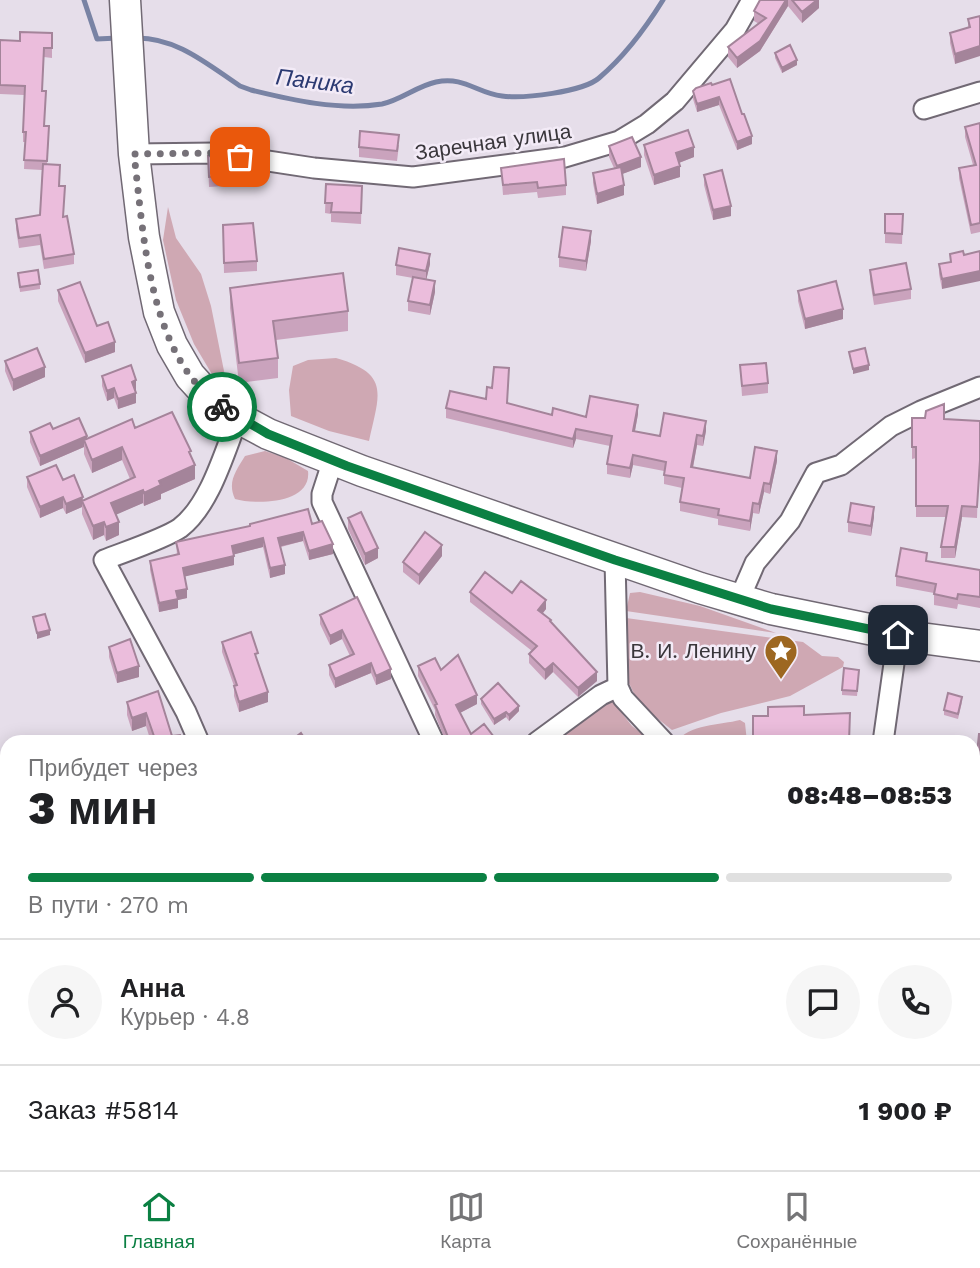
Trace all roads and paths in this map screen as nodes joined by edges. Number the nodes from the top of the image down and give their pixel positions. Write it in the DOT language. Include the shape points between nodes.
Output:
graph roads {
  1 [pos="752,0"];
  2 [pos="125,3"];
  3 [pos="980,92"];
  4 [pos="924,108"];
  5 [pos="134,154"];
  6 [pos="980,387"];
  7 [pos="238,418"];
  8 [pos="333,460"];
  9 [pos="615,560"];
  10 [pos="739,600"];
  11 [pos="898,635"];
  12 [pos="980,646"];
  13 [pos="618,687"];
  14 [pos="196,735"];
  15 [pos="431,735"];
  16 [pos="547,735"];
  17 [pos="657,735"];
  18 [pos="884,735"];
  1 -- 5 [label="street, Заречная улица" via="735,30 675,101 619,141 565,157 413,177 215,153"];
  2 -- 5 [label="main road"];
  3 -- 4 [label="street"];
  5 -- 7 [label="main road" via="159,312 190,376 212,400"];
  6 -- 10 [label="street" via="891,426 841,465 816,473 790,521 755,563"];
  7 -- 8 [label="main road"];
  7 -- 14 [label="street" via="197,512 178,529 104,560"];
  8 -- 9 [label="main road"];
  8 -- 15 [label="street" via="322,502"];
  9 -- 10 [label="main road"];
  9 -- 13 [label="street"];
  10 -- 11 [label="main road"];
  11 -- 12 [label="main road"];
  11 -- 18 [label="street"];
  13 -- 16 [label="street"];
  13 -- 17 [label="street"];
}
